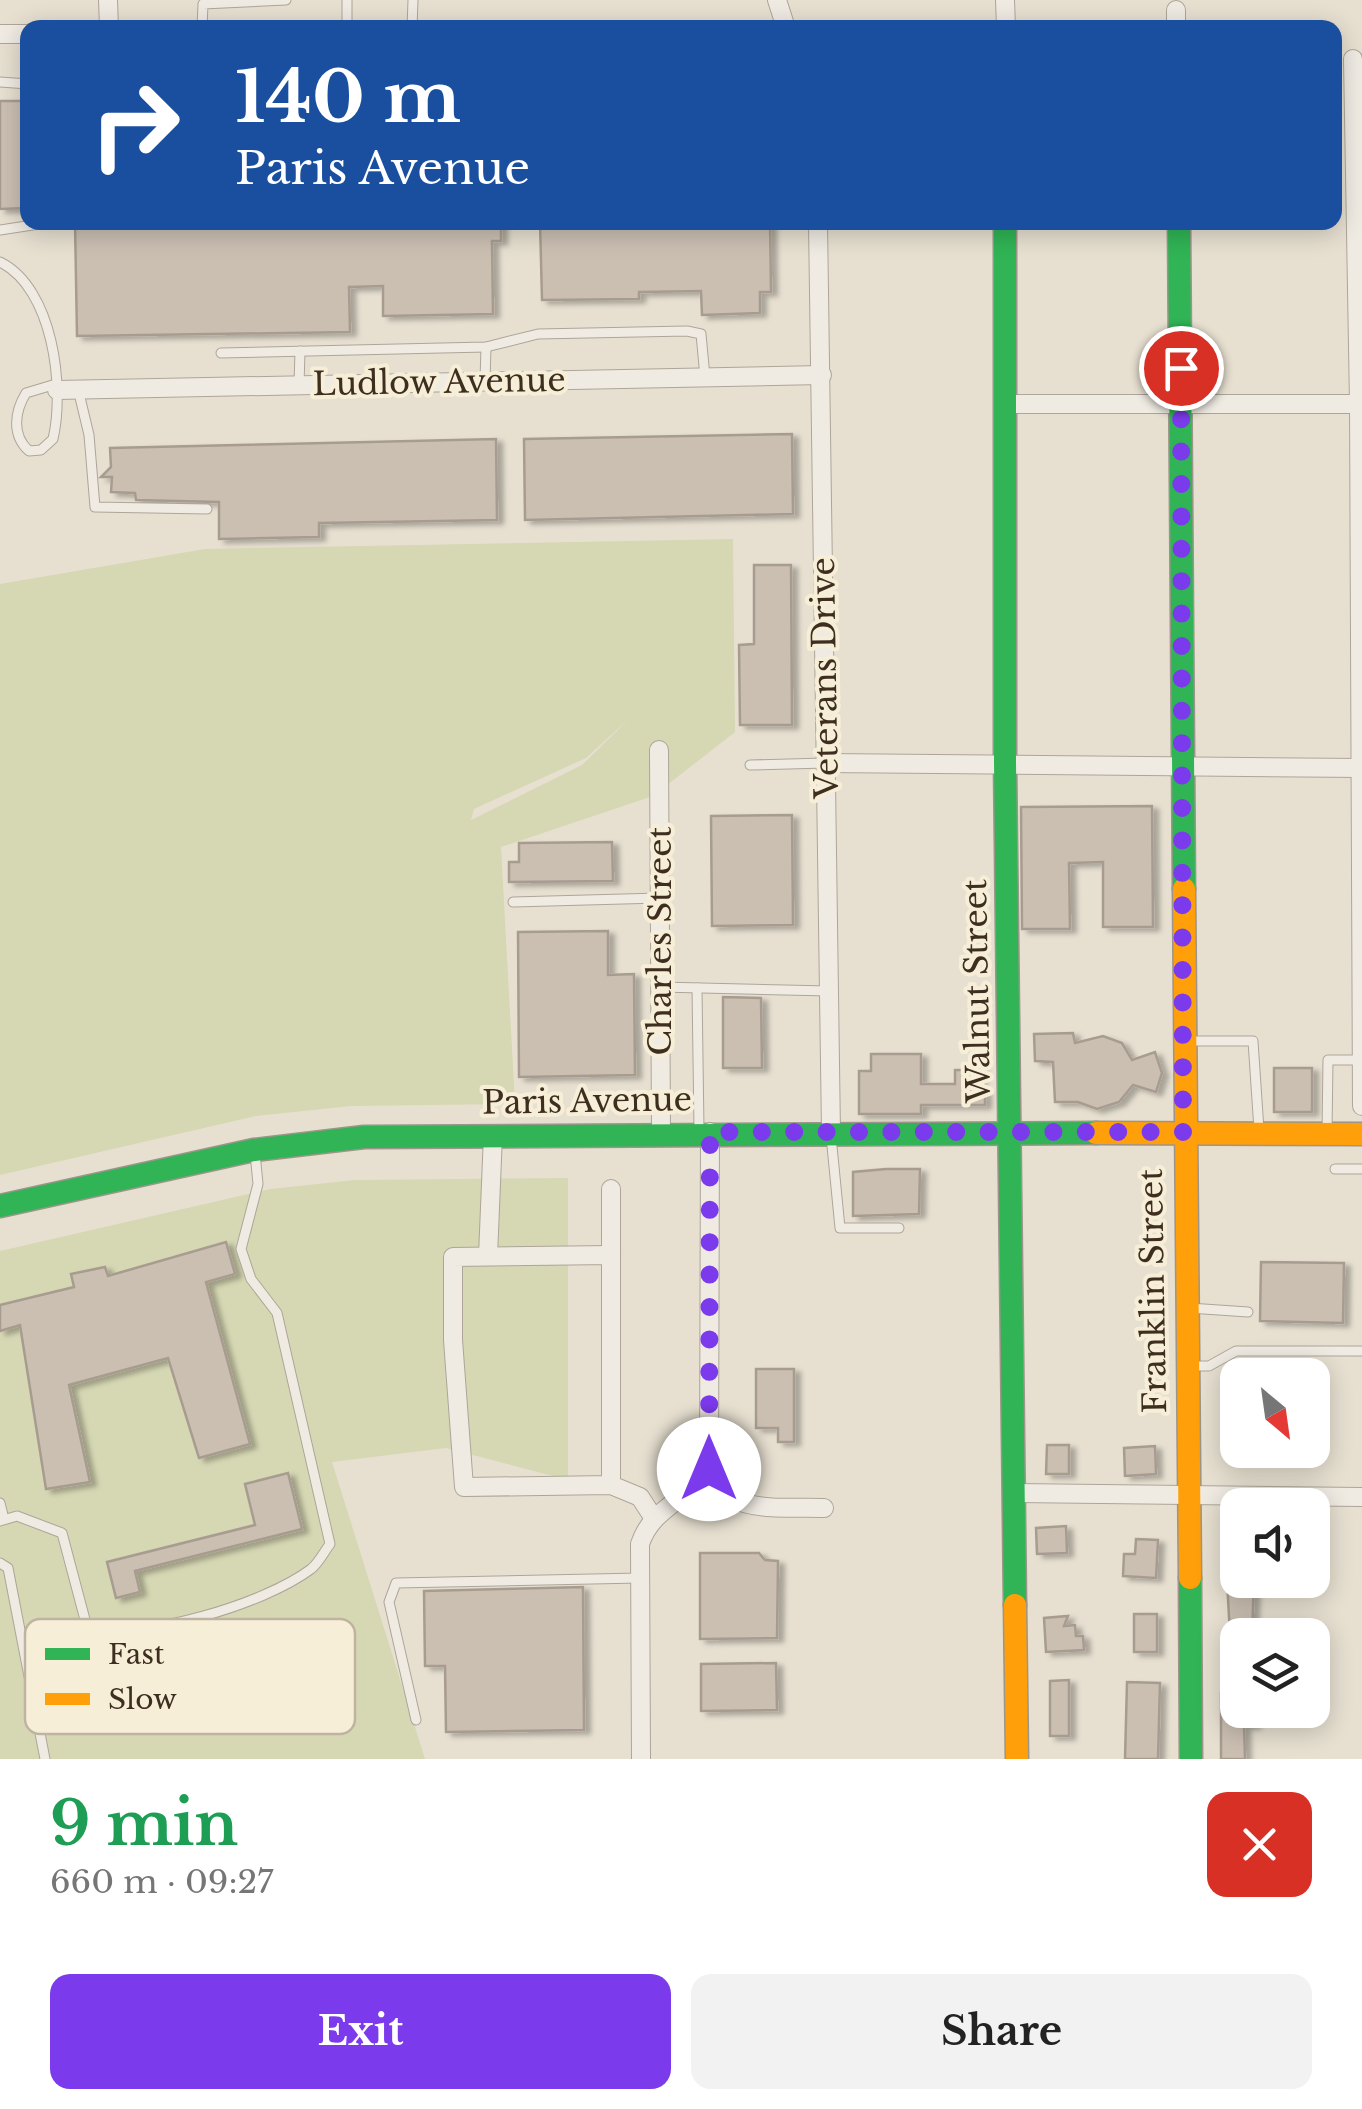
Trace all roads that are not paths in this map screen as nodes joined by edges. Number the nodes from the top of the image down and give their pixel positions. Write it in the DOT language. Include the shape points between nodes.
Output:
graph roads {
  1 [pos="286,0"];
  2 [pos="202,20"];
  3 [pos="1353,59"];
  4 [pos="818,230"];
  5 [pos="1005,230"];
  6 [pos="1179,230"];
  7 [pos="0,262"];
  8 [pos="486,348"];
  9 [pos="300,351"];
  10 [pos="221,353"];
  11 [pos="822,375"];
  12 [pos="705,378"];
  13 [pos="485,382"];
  14 [pos="299,385"];
  15 [pos="56,387"];
  16 [pos="78,389"];
  17 [pos="1004,404"];
  18 [pos="1182,404"];
  19 [pos="1361,404"];
  20 [pos="207,509"];
  21 [pos="659,750"];
  22 [pos="825,763"];
  23 [pos="1006,763"];
  24 [pos="750,765"];
  25 [pos="1181,766"];
  26 [pos="1360,768"];
  27 [pos="660,898"];
  28 [pos="514,902"];
  29 [pos="660,987"];
  30 [pos="698,988"];
  31 [pos="829,991"];
  32 [pos="1182,1041"];
  33 [pos="1362,1060"];
  34 [pos="1362,1106"];
  35 [pos="660,1132"];
  36 [pos="704,1132"];
  37 [pos="1012,1132"];
  38 [pos="1183,1132"];
  39 [pos="831,1133"];
  40 [pos="1259,1133"];
  41 [pos="1327,1134"];
  42 [pos="1362,1134"];
  43 [pos="493,1135"];
  44 [pos="254,1150"];
  45 [pos="1335,1169"];
  46 [pos="1362,1169"];
  47 [pos="610,1190"];
  48 [pos="3,1205"];
  49 [pos="900,1228"];
  50 [pos="611,1255"];
  51 [pos="488,1256"];
  52 [pos="1186,1308"];
  53 [pos="1248,1312"];
  54 [pos="1362,1351"];
  55 [pos="1187,1366"];
  56 [pos="709,1469"];
  57 [pos="611,1485"];
  58 [pos="1014,1493"];
  59 [pos="1189,1496"];
  60 [pos="1362,1498"];
  61 [pos="0,1503"];
  62 [pos="824,1508"];
  63 [pos="653,1517"];
  64 [pos="2,1520"];
  65 [pos="0,1563"];
  66 [pos="640,1578"];
  67 [pos="85,1619"];
  68 [pos="173,1619"];
  69 [pos="25,1656"];
  70 [pos="416,1720"];
  71 [pos="40,1734"];
  72 [pos="45,1759"];
  73 [pos="641,1759"];
  74 [pos="1017,1759"];
  75 [pos="1191,1759"];
  1 -- 2 [label="lane" via="203,4"];
  3 -- 19 [label="street"];
  4 -- 11 [label="street, Veterans Drive"];
  5 -- 17 [label="street, Walnut Street"];
  6 -- 18 [label="street, Franklin Street"];
  7 -- 15 [label="lane" via="18,271 36,296"];
  8 -- 9 [label="lane"];
  8 -- 12 [label="lane" via="556,333 700,334"];
  8 -- 13 [label="lane"];
  9 -- 10 [label="lane"];
  9 -- 14 [label="lane"];
  11 -- 12 [label="street, Ludlow Avenue"];
  11 -- 22 [label="street, Veterans Drive"];
  12 -- 13 [label="street, Ludlow Avenue"];
  13 -- 14 [label="street, Ludlow Avenue"];
  14 -- 16 [label="street, Ludlow Avenue"];
  15 -- 15 [label="lane" via="53,439 30,451 17,430 17,408 26,393"];
  15 -- 16 [label="street, Ludlow Avenue"];
  16 -- 20 [label="lane" via="94,507"];
  17 -- 18 [label="street"];
  17 -- 23 [label="street, Walnut Street"];
  18 -- 19 [label="street"];
  18 -- 25 [label="street, Franklin Street"];
  19 -- 26 [label="street"];
  21 -- 27 [label="street, Charles Street"];
  22 -- 23 [label="street"];
  22 -- 24 [label="lane"];
  22 -- 31 [label="street, Veterans Drive"];
  23 -- 25 [label="street"];
  23 -- 37 [label="street, Walnut Street"];
  25 -- 26 [label="street"];
  25 -- 32 [label="street, Franklin Street"];
  26 -- 33 [label="street"];
  27 -- 28 [label="lane"];
  27 -- 29 [label="street, Charles Street"];
  29 -- 30 [label="lane"];
  29 -- 35 [label="street, Charles Street"];
  30 -- 31 [label="lane"];
  30 -- 36 [label="lane"];
  31 -- 39 [label="street, Veterans Drive"];
  32 -- 38 [label="street, Franklin Street"];
  32 -- 40 [label="lane" via="1252,1042"];
  33 -- 34 [label="street"];
  33 -- 41 [label="lane" via="1328,1060"];
  35 -- 36 [label="street, Paris Avenue"];
  35 -- 43 [label="street, Paris Avenue"];
  36 -- 39 [label="street, Paris Avenue"];
  36 -- 56 [label="street"];
  37 -- 38 [label="street, Paris Avenue"];
  37 -- 39 [label="street, Paris Avenue"];
  37 -- 58 [label="street, Walnut Street"];
  38 -- 40 [label="street, Paris Avenue"];
  38 -- 52 [label="street, Franklin Street"];
  39 -- 49 [label="lane" via="840,1228"];
  40 -- 41 [label="street, Paris Avenue"];
  41 -- 42 [label="street, Paris Avenue"];
  43 -- 44 [label="street, Paris Avenue" via="327,1139"];
  43 -- 51 [label="street"];
  44 -- 48 [label="street, Paris Avenue"];
  44 -- 68 [label="lane" via="258,1184 242,1249 251,1278 277,1313 330,1544 313,1568 255,1597"];
  45 -- 46 [label="lane"];
  47 -- 50 [label="street"];
  50 -- 51 [label="street"];
  50 -- 57 [label="street"];
  51 -- 57 [label="street" via="453,1256 464,1487"];
  52 -- 53 [label="lane"];
  52 -- 55 [label="street, Franklin Street"];
  54 -- 55 [label="lane" via="1236,1350 1209,1366"];
  55 -- 59 [label="street, Franklin Street"];
  56 -- 62 [label="street" via="724,1496 741,1504"];
  56 -- 63 [label="street" via="697,1488"];
  57 -- 63 [label="street" via="640,1497"];
  58 -- 59 [label="street"];
  58 -- 74 [label="street, Walnut Street"];
  59 -- 60 [label="street"];
  59 -- 75 [label="street, Franklin Street"];
  61 -- 64 [label="lane"];
  63 -- 66 [label="street" via="640,1544"];
  64 -- 67 [label="lane" via="17,1516 62,1534"];
  65 -- 69 [label="lane" via="8,1568"];
  66 -- 70 [label="lane" via="396,1582 389,1602"];
  66 -- 73 [label="street"];
  71 -- 72 [label="lane"];
}
